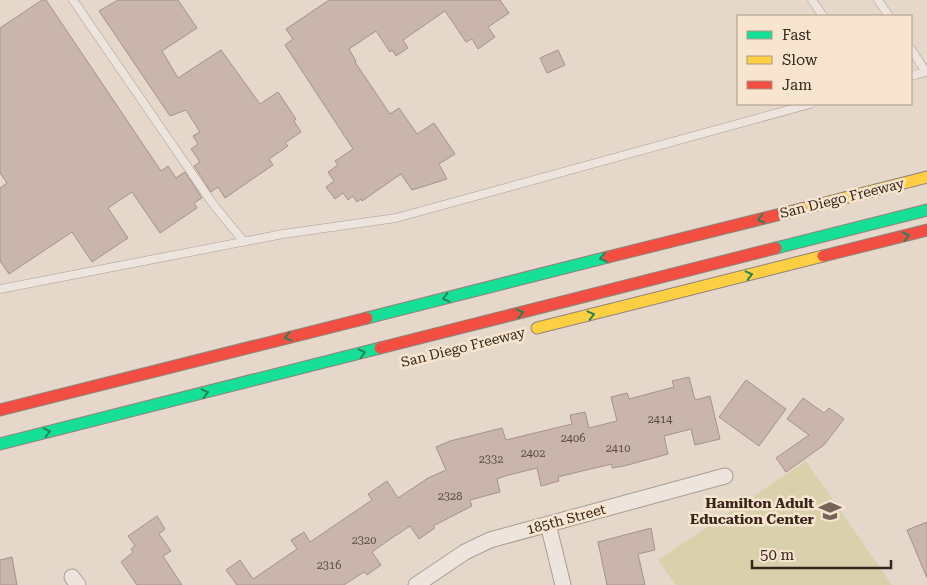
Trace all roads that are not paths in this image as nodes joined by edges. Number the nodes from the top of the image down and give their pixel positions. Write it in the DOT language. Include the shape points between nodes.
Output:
graph roads {
  1 [pos="73,0"];
  2 [pos="812,0"];
  3 [pos="878,0"];
  4 [pos="822,15"];
  5 [pos="888,15"];
  6 [pos="912,50"];
  7 [pos="927,72"];
  8 [pos="912,76"];
  9 [pos="806,105"];
  10 [pos="927,177"];
  11 [pos="927,210"];
  12 [pos="927,230"];
  13 [pos="244,242"];
  14 [pos="0,289"];
  15 [pos="523,332"];
  16 [pos="129,377"];
  17 [pos="110,395"];
  18 [pos="0,410"];
  19 [pos="0,444"];
  20 [pos="725,476"];
  21 [pos="548,524"];
  22 [pos="416,585"];
  23 [pos="563,585"];
  1 -- 13 [label="lane" via="213,204"];
  2 -- 4 [label="lane"];
  3 -- 5 [label="lane"];
  6 -- 7 [label="lane"];
  7 -- 8 [label="lane"];
  9 -- 13 [label="lane" via="396,218"];
  10 -- 16 [label="highway, San Diego Freeway, one-way"];
  19 -- 11 [label="highway, one-way"];
  15 -- 12 [label="highway, San Diego Freeway, one-way"];
  13 -- 14 [label="lane"];
  16 -- 17 [label="highway"];
  16 -- 18 [label="highway, San Diego Freeway"];
  20 -- 21 [label="street, 185th Street"];
  21 -- 22 [label="street, 185th Street" via="490,540 465,552"];
  21 -- 23 [label="street"];
}
